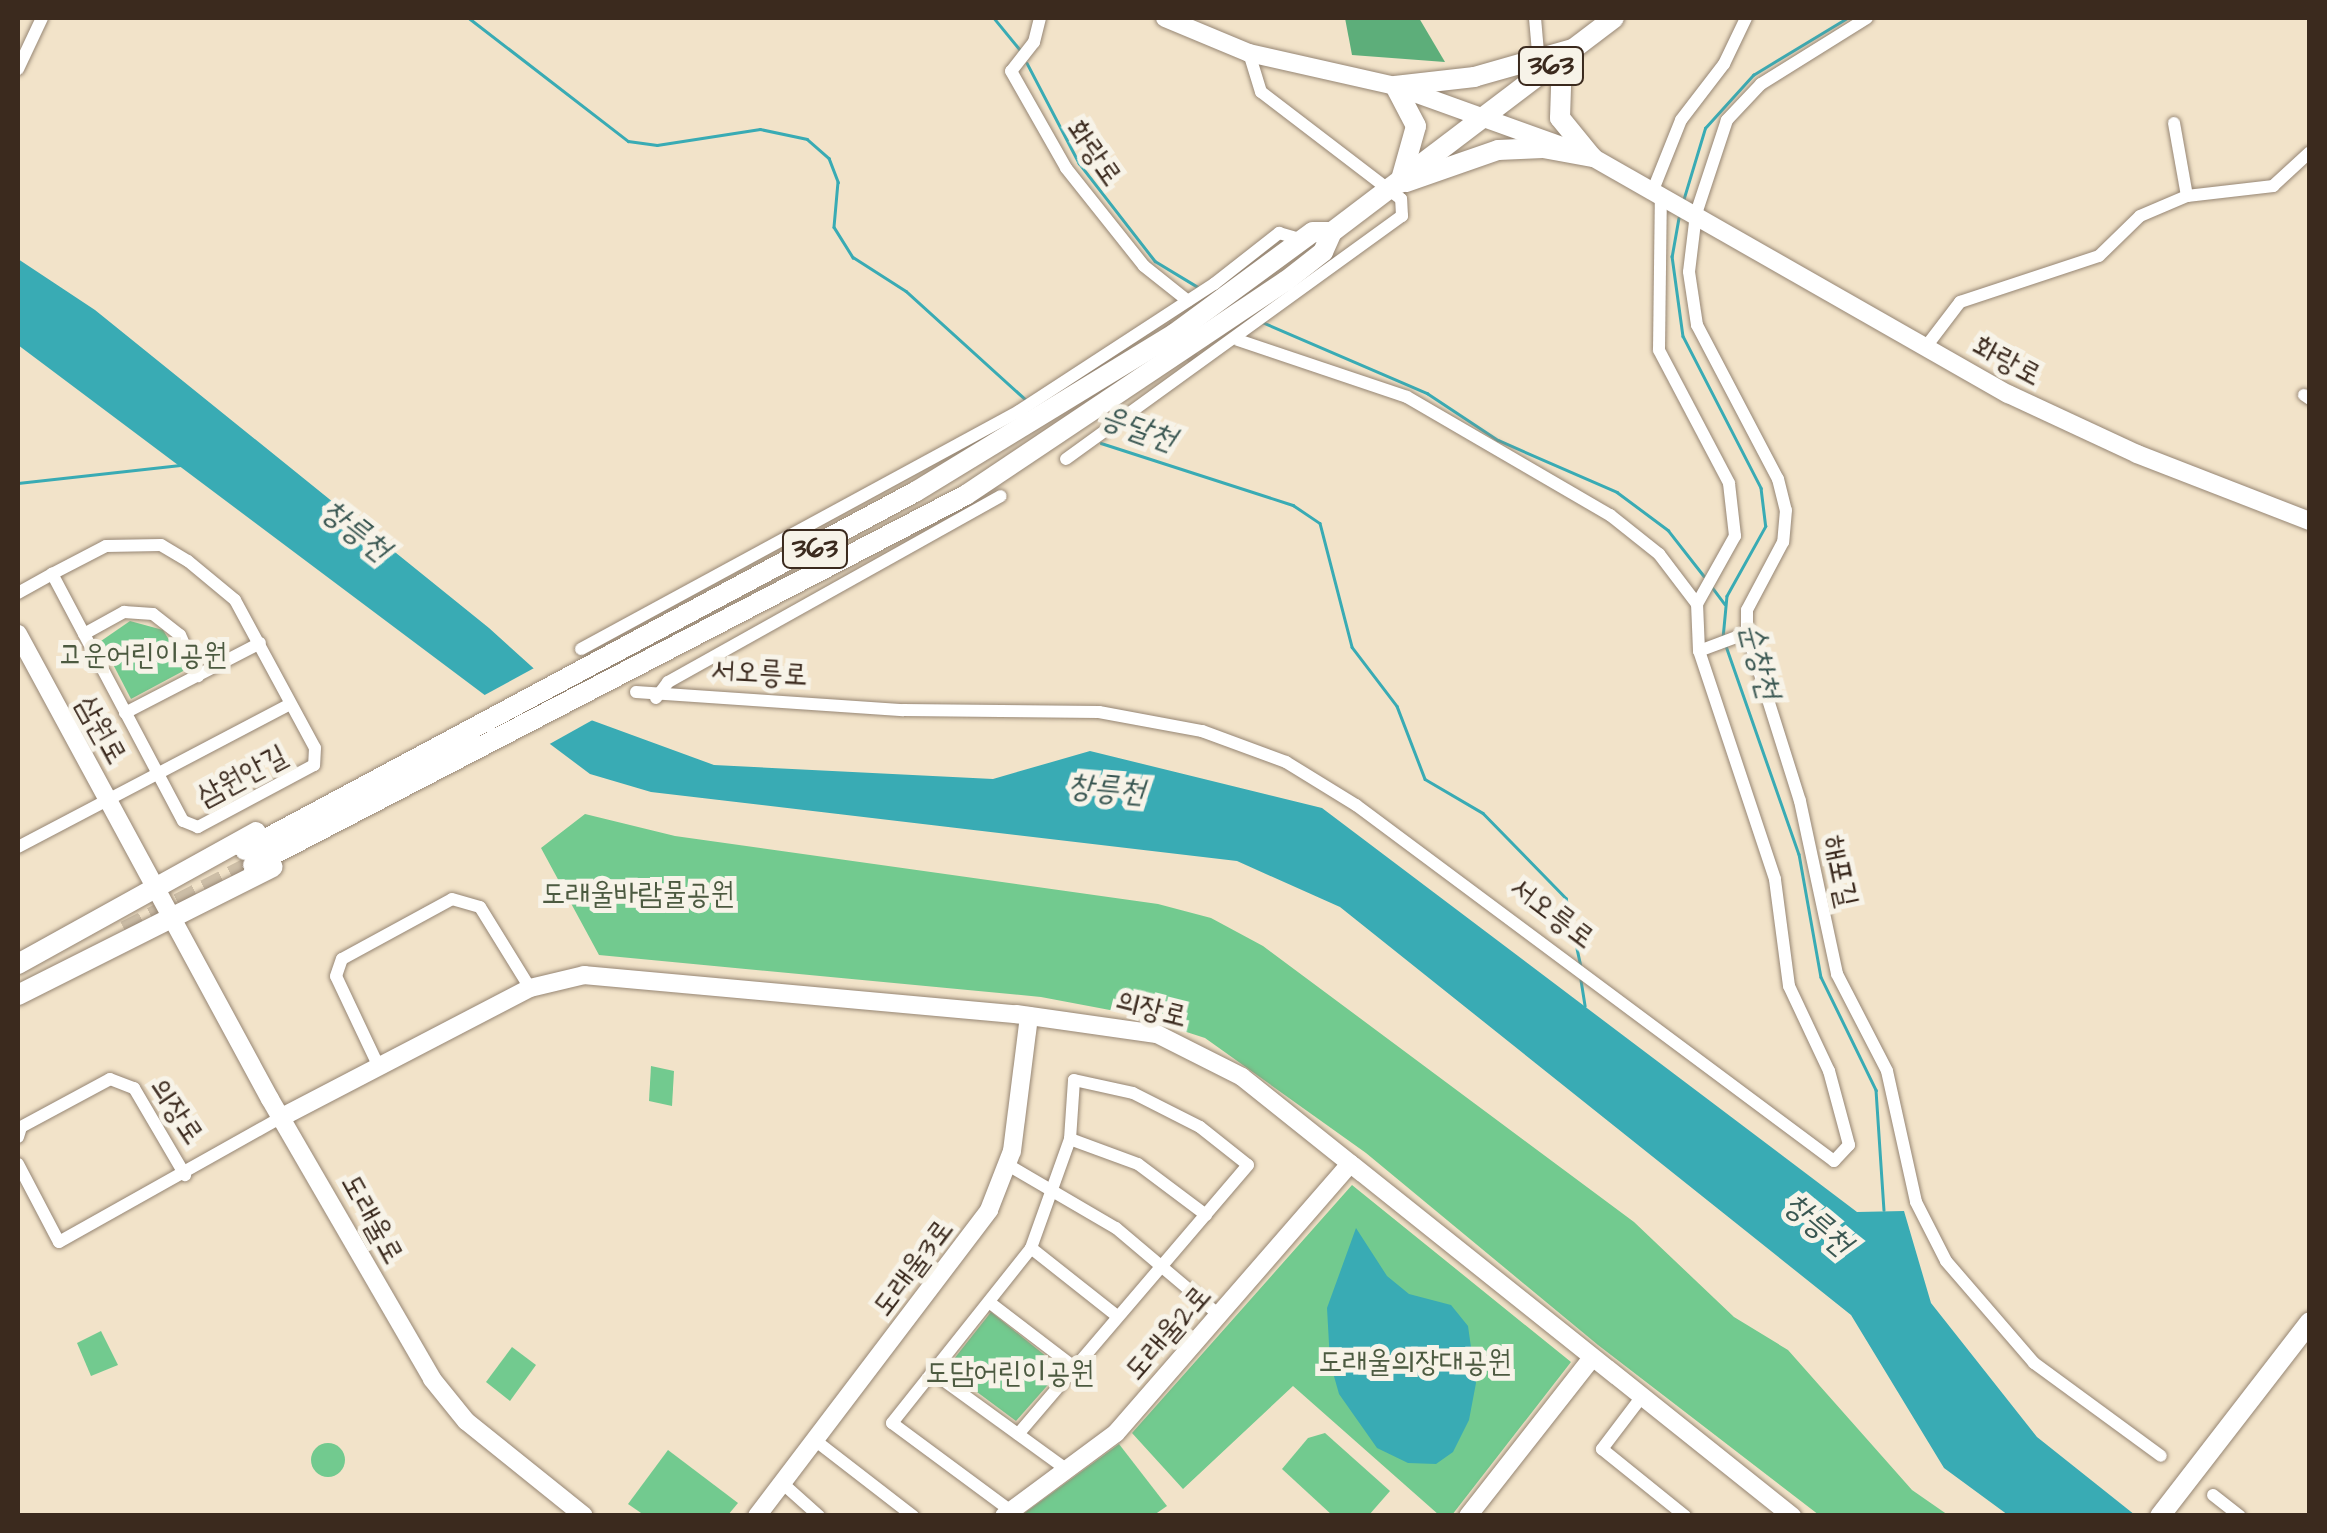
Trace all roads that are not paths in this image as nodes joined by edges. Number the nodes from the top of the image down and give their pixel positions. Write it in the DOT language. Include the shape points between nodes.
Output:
graph roads {
  1 [pos="42,18"];
  2 [pos="1040,18"];
  3 [pos="1165,18"];
  4 [pos="1535,18"];
  5 [pos="1614,18"];
  6 [pos="1746,18"];
  7 [pos="1868,18"];
  8 [pos="1249,52"];
  9 [pos="1538,54"];
  10 [pos="1568,54"];
  11 [pos="18,69"];
  12 [pos="1395,86"];
  13 [pos="1488,116"];
  14 [pos="2174,123"];
  15 [pos="2310,152"];
  16 [pos="1592,157"];
  17 [pos="1395,187"];
  18 [pos="2187,196"];
  19 [pos="1674,201"];
  20 [pos="1332,232"];
  21 [pos="1304,240"];
  22 [pos="1244,297"];
  23 [pos="1213,313"];
  24 [pos="1925,348"];
  25 [pos="1033,409"];
  26 [pos="1066,459"];
  27 [pos="1001,496"];
  28 [pos="2310,520"];
  29 [pos="52,574"];
  30 [pos="18,593"];
  31 [pos="1698,601"];
  32 [pos="18,634"];
  33 [pos="84,634"];
  34 [pos="1743,635"];
  35 [pos="260,642"];
  36 [pos="581,649"];
  37 [pos="1704,650"];
  38 [pos="198,676"];
  39 [pos="596,678"];
  40 [pos="636,692"];
  41 [pos="656,698"];
  42 [pos="290,704"];
  43 [pos="125,713"];
  44 [pos="472,742"];
  45 [pos="155,771"];
  46 [pos="109,799"];
  47 [pos="18,847"];
  48 [pos="249,857"];
  49 [pos="163,904"];
  50 [pos="18,964"];
  51 [pos="530,988"];
  52 [pos="18,995"];
  53 [pos="1029,1016"];
  54 [pos="378,1066"];
  55 [pos="282,1117"];
  56 [pos="18,1137"];
  57 [pos="1070,1139"];
  58 [pos="18,1164"];
  59 [pos="1350,1164"];
  60 [pos="1008,1165"];
  61 [pos="185,1174"];
  62 [pos="1055,1188"];
  63 [pos="1206,1215"];
  64 [pos="1031,1248"];
  65 [pos="1163,1267"];
  66 [pos="989,1302"];
  67 [pos="1117,1316"];
  68 [pos="1220,1316"];
  69 [pos="2310,1322"];
  70 [pos="1592,1358"];
  71 [pos="1074,1367"];
  72 [pos="932,1372"];
  73 [pos="1640,1399"];
  74 [pos="1018,1434"];
  75 [pos="816,1440"];
  76 [pos="2162,1456"];
  77 [pos="1066,1469"];
  78 [pos="782,1482"];
  79 [pos="2213,1495"];
  80 [pos="1007,1513"];
  81 [pos="584,1516"];
  82 [pos="757,1516"];
  83 [pos="819,1516"];
  84 [pos="912,1516"];
  85 [pos="1468,1516"];
  86 [pos="1685,1516"];
  87 [pos="1792,1516"];
  88 [pos="2160,1516"];
  89 [pos="2240,1516"];
  1 -- 11 [label="street"];
  2 -- 23 [label="street, 화랑로" via="1034,42 1011,70 1066,168 1144,266"];
  3 -- 8 [label="street, 화랑로"];
  4 -- 9 [label="street"];
  5 -- 10 [label="main road, 363"];
  6 -- 19 [label="street" via="1724,64 1681,120"];
  7 -- 19 [label="street" via="1761,84 1727,120"];
  8 -- 12 [label="street, 화랑로"];
  8 -- 17 [label="street" via="1261,92"];
  9 -- 10 [label="main road"];
  9 -- 12 [label="main road" via="1474,77"];
  10 -- 13 [label="main road, 363"];
  10 -- 16 [label="main road" via="1560,118"];
  12 -- 13 [label="street, 화랑로"];
  12 -- 17 [label="main road" via="1416,126"];
  13 -- 16 [label="street, 화랑로"];
  13 -- 17 [label="main road, 363"];
  14 -- 18 [label="street"];
  15 -- 18 [label="street" via="2273,186"];
  16 -- 17 [label="main road" via="1544,148 1498,150"];
  16 -- 19 [label="street, 화랑로"];
  17 -- 20 [label="main road, 363"];
  17 -- 23 [label="street" via="1405,210 1397,224 1249,329"];
  18 -- 24 [label="street" via="2140,216 2099,256 1960,302"];
  19 -- 24 [label="street, 화랑로"];
  19 -- 31 [label="street" via="1659,350 1728,483 1735,536"];
  19 -- 34 [label="street" via="1697,324 1778,478 1786,510 1782,542 1747,610"];
  20 -- 21 [label="main road, 363"];
  20 -- 22 [label="main road, 363" via="1324,252"];
  21 -- 22 [label="main road, 363"];
  21 -- 23 [label="street" via="1278,234 1214,284"];
  22 -- 23 [label="main road, 363"];
  23 -- 25 [label="main road, 363" via="1066,403"];
  23 -- 25 [label="street" via="1163,322"];
  23 -- 26 [label="street" via="1197,364"];
  23 -- 31 [label="street" via="1407,397 1610,516 1659,554"];
  23 -- 39 [label="main road, 서오릉로 / 363" via="1083,418 966,495"];
  24 -- 28 [label="street, 화랑로" via="2137,454"];
  25 -- 36 [label="street"];
  25 -- 39 [label="main road, 서오릉로 / 363"];
  27 -- 41 [label="street" via="668,682"];
  29 -- 30 [label="street, 삼원안길"];
  29 -- 33 [label="street, 삼원안길"];
  29 -- 35 [label="street, 삼원안길" via="106,546 161,546 214,577"];
  31 -- 37 [label="street, 서오릉로"];
  32 -- 46 [label="street, 삼원로"];
  33 -- 38 [label="street" via="124,612 153,614 180,635"];
  33 -- 43 [label="street, 삼원안길"];
  34 -- 37 [label="street"];
  34 -- 76 [label="street, 해포길" via="1800,801 1837,974 1888,1070 1916,1202 1946,1261 2034,1363"];
  35 -- 38 [label="street"];
  35 -- 42 [label="street, 삼원안길"];
  37 -- 41 [label="street, 서오릉로" via="1775,879 1789,986 1829,1071 1849,1144 1834,1161 1356,805 1286,762 1202,731 1098,712"];
  38 -- 43 [label="street"];
  39 -- 44 [label="main road, 363"];
  40 -- 41 [label="street, 서오릉로"];
  42 -- 45 [label="street, 삼원안길"];
  42 -- 45 [label="street, 삼원안길" via="315,748 314,766 198,828 183,821"];
  43 -- 45 [label="street, 삼원안길"];
  44 -- 48 [label="main road, 363"];
  44 -- 49 [label="main road" via="460,769 373,817"];
  44 -- 49 [label="main road" via="438,736"];
  45 -- 46 [label="street, 삼원안길"];
  46 -- 47 [label="street, 삼원로"];
  46 -- 49 [label="street, 삼원로"];
  49 -- 50 [label="main road"];
  49 -- 52 [label="main road"];
  49 -- 55 [label="street, 도래울로"];
  51 -- 53 [label="street, 의장로" via="622,976"];
  51 -- 54 [label="street, 의장로"];
  51 -- 54 [label="street" via="480,908 452,899 342,959 336,976"];
  53 -- 59 [label="street, 의장로" via="1129,1028 1197,1050 1242,1077"];
  53 -- 60 [label="street, 도래울3로"];
  54 -- 55 [label="street, 의장로"];
  55 -- 61 [label="street, 의장로"];
  55 -- 81 [label="street, 도래울로" via="445,1400"];
  56 -- 61 [label="street, 의장로" via="21,1127 110,1078 134,1088"];
  57 -- 62 [label="street"];
  57 -- 63 [label="street" via="1138,1164"];
  57 -- 63 [label="street" via="1074,1080 1133,1093 1178,1114 1248,1165"];
  58 -- 61 [label="street, 의장로" via="59,1242"];
  59 -- 68 [label="street, 도래울2로"];
  59 -- 70 [label="street, 의장로"];
  60 -- 62 [label="street"];
  60 -- 75 [label="street, 도래울3로" via="976,1232"];
  62 -- 64 [label="street"];
  62 -- 65 [label="street"];
  63 -- 65 [label="street"];
  64 -- 66 [label="street"];
  64 -- 67 [label="street"];
  65 -- 67 [label="street"];
  65 -- 68 [label="street"];
  66 -- 71 [label="street"];
  66 -- 72 [label="street"];
  67 -- 71 [label="street"];
  68 -- 77 [label="street, 도래울2로" via="1116,1433"];
  69 -- 88 [label="main road"];
  70 -- 73 [label="street, 의장로"];
  70 -- 85 [label="street"];
  71 -- 74 [label="street"];
  72 -- 74 [label="street"];
  72 -- 80 [label="street" via="892,1423"];
  73 -- 86 [label="street" via="1602,1450"];
  73 -- 87 [label="street, 의장로"];
  74 -- 77 [label="street"];
  75 -- 78 [label="street, 도래울3로"];
  75 -- 84 [label="street"];
  77 -- 80 [label="street, 도래울2로"];
  78 -- 82 [label="street, 도래울3로"];
  78 -- 83 [label="street"];
  79 -- 89 [label="street"];
}
